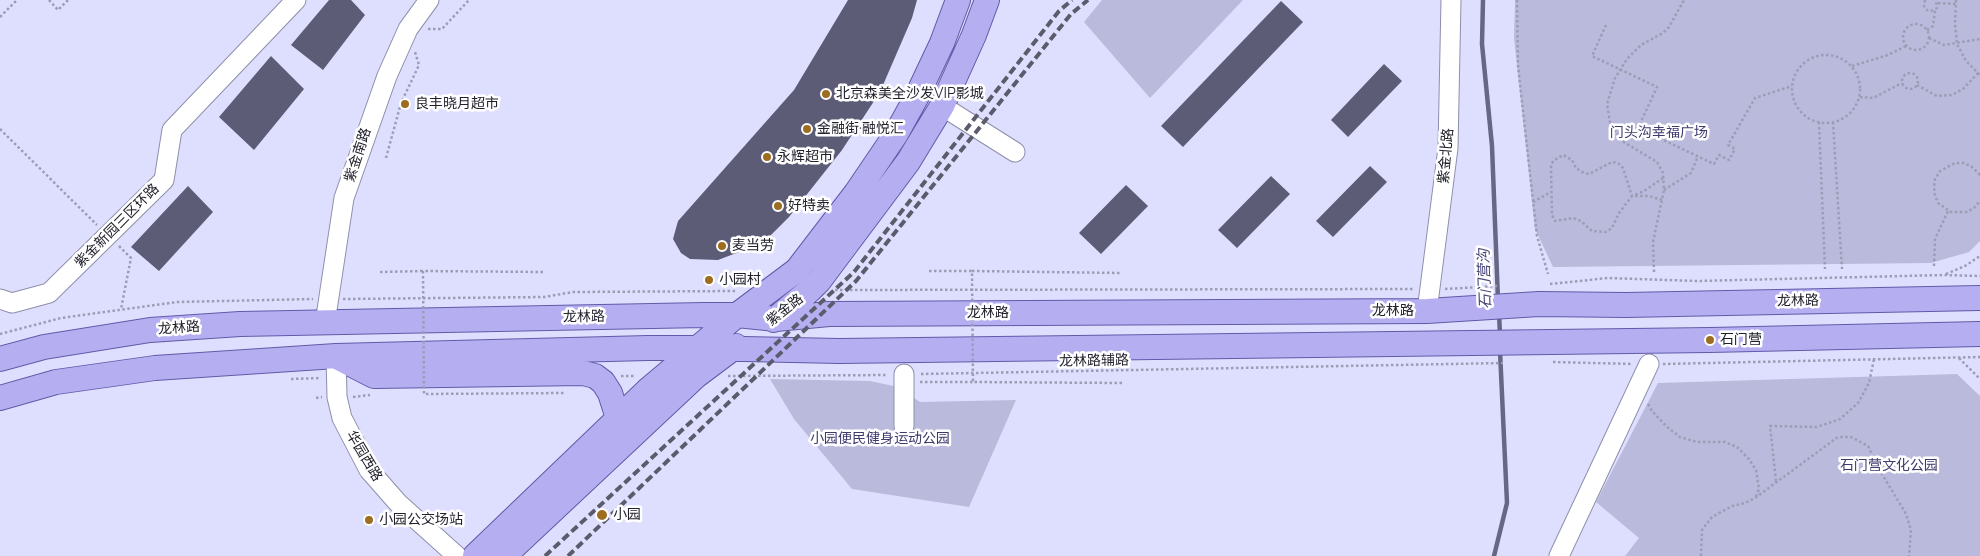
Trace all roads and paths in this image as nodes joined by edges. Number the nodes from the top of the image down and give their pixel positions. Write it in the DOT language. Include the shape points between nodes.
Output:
graph roads {
  1 [pos="17,0"];
  2 [pos="49,0"];
  3 [pos="68,0"];
  4 [pos="296,0"];
  5 [pos="429,0"];
  6 [pos="470,0"];
  7 [pos="958,0"];
  8 [pos="987,0"];
  9 [pos="1451,0"];
  10 [pos="1517,0"];
  11 [pos="1684,0"];
  12 [pos="1925,0"];
  13 [pos="1937,2"];
  14 [pos="1956,2"];
  15 [pos="1935,10"];
  16 [pos="0,17"];
  17 [pos="1606,25"];
  18 [pos="408,28"];
  19 [pos="1927,30"];
  20 [pos="1929,38"];
  21 [pos="1980,39"];
  22 [pos="1957,44"];
  23 [pos="1906,46"];
  24 [pos="1852,66"];
  25 [pos="1621,68"];
  26 [pos="1979,74"];
  27 [pos="1902,84"];
  28 [pos="1917,85"];
  29 [pos="1792,86"];
  30 [pos="1860,97"];
  31 [pos="942,106"];
  32 [pos="1819,122"];
  33 [pos="1834,122"];
  34 [pos="0,129"];
  35 [pos="1016,152"];
  36 [pos="1698,156"];
  37 [pos="386,158"];
  38 [pos="1980,173"];
  39 [pos="1663,178"];
  40 [pos="1664,190"];
  41 [pos="1551,192"];
  42 [pos="1632,196"];
  43 [pos="1662,200"];
  44 [pos="1980,201"];
  45 [pos="1533,202"];
  46 [pos="1948,211"];
  47 [pos="108,235"];
  48 [pos="1980,256"];
  49 [pos="1934,266"];
  50 [pos="1825,268"];
  51 [pos="1842,269"];
  52 [pos="423,271"];
  53 [pos="929,271"];
  54 [pos="972,271"];
  55 [pos="380,272"];
  56 [pos="543,272"];
  57 [pos="1654,272"];
  58 [pos="1122,273"];
  59 [pos="1548,274"];
  60 [pos="1945,275"];
  61 [pos="1980,276"];
  62 [pos="810,290"];
  63 [pos="738,291"];
  64 [pos="1542,294"];
  65 [pos="1473,297"];
  66 [pos="1980,298"];
  67 [pos="0,299"];
  68 [pos="328,299"];
  69 [pos="1428,300"];
  70 [pos="120,310"];
  71 [pos="737,315"];
  72 [pos="776,319"];
  73 [pos="325,323"];
  74 [pos="0,334"];
  75 [pos="1980,334"];
  76 [pos="697,348"];
  77 [pos="732,349"];
  78 [pos="1545,352"];
  79 [pos="1474,353"];
  80 [pos="336,356"];
  81 [pos="1980,357"];
  82 [pos="1959,358"];
  83 [pos="0,359"];
  84 [pos="1874,359"];
  85 [pos="1646,371"];
  86 [pos="904,374"];
  87 [pos="725,376"];
  88 [pos="1980,379"];
  89 [pos="928,382"];
  90 [pos="973,382"];
  91 [pos="1122,383"];
  92 [pos="564,393"];
  93 [pos="0,398"];
  94 [pos="618,418"];
  95 [pos="904,426"];
  96 [pos="1776,482"];
  97 [pos="1755,498"];
  98 [pos="1561,555"];
  99 [pos="457,556"];
  100 [pos="475,556"];
  101 [pos="504,556"];
  102 [pos="1701,556"];
  103 [pos="1909,556"];
  1 -- 16 [label="path"];
  2 -- 3 [label="path" via="58,10"];
  4 -- 47 [label="street, 紫金新园三区环路" via="172,130 164,180"];
  5 -- 18 [label="street, 紫金南路"];
  6 -- 18 [label="path" via="442,29"];
  7 -- 71 [label="main road, 紫金路" via="917,96 856,193 797,270"];
  8 -- 31 [label="main road, 紫金路"];
  9 -- 69 [label="street, 紫金北路" via="1448,148"];
  10 -- 45 [label="path" via="1518,66"];
  11 -- 25 [label="path" via="1669,27 1641,45"];
  12 -- 15 [label="path" via="1927,10"];
  13 -- 14 [label="path"];
  13 -- 15 [label="path"];
  14 -- 22 [label="path"];
  15 -- 19 [label="path" via="1934,26"];
  17 -- 25 [label="path" via="1592,56"];
  18 -- 37 [label="path" via="419,65 401,103"];
  18 -- 68 [label="street, 紫金南路" via="368,124 344,198"];
  19 -- 20 [label="path"];
  19 -- 23 [label="path" via="1920,24 1908,26 1902,37"];
  20 -- 22 [label="path" via="1944,45"];
  20 -- 23 [label="path" via="1922,49 1913,50"];
  21 -- 22 [label="path"];
  22 -- 26 [label="path" via="1966,61"];
  23 -- 24 [label="path"];
  24 -- 29 [label="path" via="1833,55 1816,57 1802,65"];
  24 -- 30 [label="path" via="1861,86"];
  25 -- 36 [label="path" via="1657,87 1638,128"];
  25 -- 39 [label="path" via="1607,104 1610,122 1622,141 1657,162"];
  26 -- 28 [label="path" via="1952,95 1937,96"];
  27 -- 28 [label="path" via="1908,89"];
  27 -- 28 [label="path" via="1904,76 1911,73 1918,78"];
  27 -- 30 [label="path" via="1873,98"];
  29 -- 32 [label="path" via="1797,108"];
  29 -- 36 [label="path" via="1755,98 1728,145 1734,149 1729,160 1719,154 1714,164"];
  30 -- 33 [label="path" via="1848,116"];
  31 -- 35 [label="street"];
  31 -- 62 [label="main road, 紫金路" via="902,170"];
  32 -- 33 [label="path"];
  32 -- 50 [label="path"];
  33 -- 51 [label="path"];
  34 -- 47 [label="path"];
  36 -- 40 [label="path" via="1691,173"];
  38 -- 46 [label="path" via="1964,163 1955,163 1940,171 1934,196"];
  39 -- 40 [label="path"];
  39 -- 42 [label="path"];
  40 -- 43 [label="path"];
  41 -- 42 [label="path" via="1555,221 1581,220 1592,231 1600,233 1612,228"];
  41 -- 42 [label="path" via="1551,167 1553,161 1563,154 1572,160 1576,168 1589,174 1612,162 1618,163 1624,168"];
  41 -- 45 [label="path"];
  42 -- 43 [label="path"];
  43 -- 57 [label="path" via="1653,242"];
  44 -- 46 [label="path" via="1967,212"];
  45 -- 59 [label="path" via="1537,236"];
  46 -- 49 [label="path" via="1935,239"];
  47 -- 67 [label="street, 紫金新园三区环路" via="49,293 12,303"];
  47 -- 70 [label="path" via="131,258"];
  48 -- 60 [label="path"];
  52 -- 55 [label="path"];
  52 -- 56 [label="path, bridge"];
  52 -- 92 [label="path, bridge" via="424,394"];
  53 -- 54 [label="path"];
  54 -- 58 [label="path, bridge"];
  54 -- 90 [label="path, bridge"];
  60 -- 61 [label="path, 龙林路"];
  60 -- 64 [label="path, 龙林路" via="1697,281 1608,278"];
  62 -- 69 [label="path, 龙林路"];
  62 -- 72 [label="main road, 紫金路"];
  63 -- 68 [label="path, 龙林路"];
  64 -- 65 [label="main road, 龙林路"];
  64 -- 66 [label="main road, 龙林路" via="1626,305"];
  65 -- 69 [label="main road, 龙林路"];
  65 -- 69 [label="path, 龙林路"];
  68 -- 70 [label="path, 龙林路" via="177,302"];
  68 -- 73 [label="street, 紫金南路"];
  69 -- 72 [label="main road, 龙林路" via="829,314"];
  70 -- 74 [label="path, 龙林路" via="61,318"];
  71 -- 72 [label="main road, 龙林路"];
  71 -- 73 [label="main road, 龙林路"];
  71 -- 76 [label="main road, 紫金路"];
  72 -- 77 [label="main road, 紫金路"];
  73 -- 83 [label="main road, 龙林路" via="150,330 44,346"];
  75 -- 78 [label="main road" via="1710,340"];
  76 -- 77 [label="main road"];
  76 -- 80 [label="main road"];
  76 -- 94 [label="main road, 紫金路"];
  77 -- 79 [label="main road"];
  77 -- 101 [label="main road, 紫金路" via="696,376"];
  78 -- 79 [label="main road"];
  78 -- 85 [label="path"];
  79 -- 86 [label="path, 龙林路辅路"];
  80 -- 93 [label="main road" via="155,368 56,382"];
  80 -- 94 [label="main road" via="374,376 583,373 603,382"];
  80 -- 99 [label="street, 华园西路" via="337,397 342,418 369,470 398,503"];
  81 -- 82 [label="path"];
  82 -- 84 [label="path"];
  82 -- 88 [label="path"];
  84 -- 85 [label="path"];
  84 -- 96 [label="path" via="1869,383 1858,403 1840,419 1817,427 1770,426"];
  85 -- 97 [label="path" via="1644,397 1652,411 1680,437 1697,442 1725,442 1737,447 1756,470 1759,488"];
  85 -- 98 [label="street"];
  86 -- 87 [label="path, 龙林路辅路"];
  86 -- 95 [label="street"];
  89 -- 90 [label="path"];
  90 -- 91 [label="path, bridge"];
  94 -- 100 [label="main road, 紫金路"];
  96 -- 97 [label="path"];
  96 -- 103 [label="path" via="1838,437 1851,437 1868,446 1906,514 1911,530"];
  97 -- 102 [label="path" via="1720,511 1708,521 1702,530"];
}
